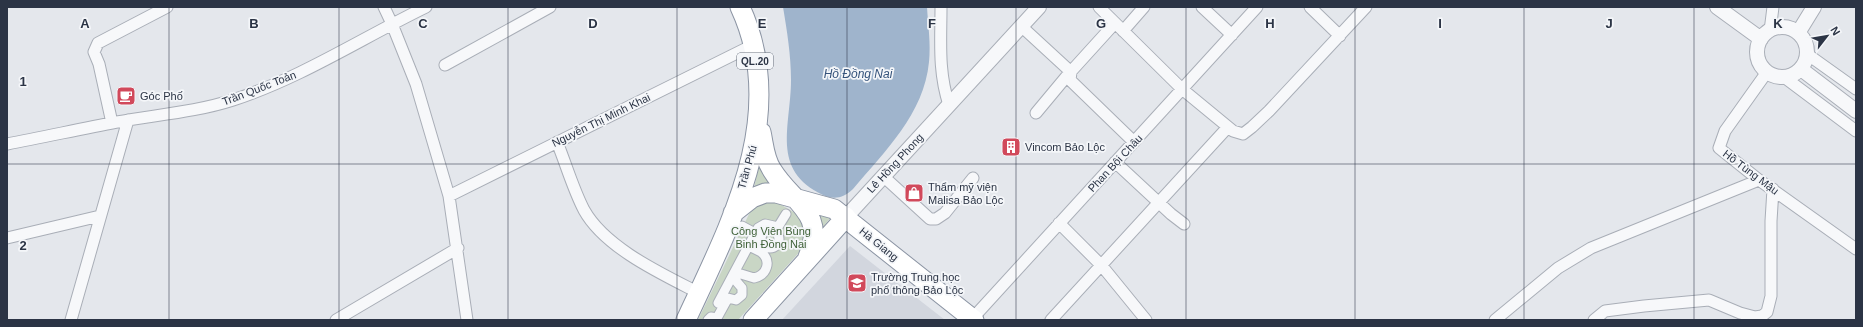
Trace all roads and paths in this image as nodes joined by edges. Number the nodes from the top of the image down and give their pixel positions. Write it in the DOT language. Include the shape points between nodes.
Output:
graph roads {
  1 [pos="166,7"];
  2 [pos="384,7"];
  3 [pos="426,7"];
  4 [pos="550,7"];
  5 [pos="740,7"];
  6 [pos="941,7"];
  7 [pos="1039,7"];
  8 [pos="1099,7"];
  9 [pos="1144,7"];
  10 [pos="1202,7"];
  11 [pos="1257,7"];
  12 [pos="1310,7"];
  13 [pos="1366,7"];
  14 [pos="1717,7"];
  15 [pos="1773,7"];
  16 [pos="1814,7"];
  17 [pos="532,11"];
  18 [pos="1115,23"];
  19 [pos="392,24"];
  20 [pos="1021,26"];
  21 [pos="1123,31"];
  22 [pos="1798,32"];
  23 [pos="1232,35"];
  24 [pos="1765,35"];
  25 [pos="1340,36"];
  26 [pos="753,45"];
  27 [pos="1807,54"];
  28 [pos="445,65"];
  29 [pos="1801,69"];
  30 [pos="1071,72"];
  31 [pos="1767,72"];
  32 [pos="1784,77"];
  33 [pos="1856,89"];
  34 [pos="1182,90"];
  35 [pos="949,105"];
  36 [pos="1856,111"];
  37 [pos="1036,113"];
  38 [pos="759,116"];
  39 [pos="128,120"];
  40 [pos="112,123"];
  41 [pos="1228,127"];
  42 [pos="1856,130"];
  43 [pos="557,142"];
  44 [pos="1134,142"];
  45 [pos="7,144"];
  46 [pos="1115,162"];
  47 [pos="883,176"];
  48 [pos="973,178"];
  49 [pos="1759,180"];
  50 [pos="1773,189"];
  51 [pos="449,196"];
  52 [pos="795,197"];
  53 [pos="1159,203"];
  54 [pos="786,214"];
  55 [pos="100,216"];
  56 [pos="846,216"];
  57 [pos="738,219"];
  58 [pos="1059,223"];
  59 [pos="1184,224"];
  60 [pos="755,232"];
  61 [pos="7,238"];
  62 [pos="749,246"];
  63 [pos="458,248"];
  64 [pos="1856,249"];
  65 [pos="808,257"];
  66 [pos="1102,266"];
  67 [pos="698,293"];
  68 [pos="720,311"];
  69 [pos="340,319"];
  70 [pos="973,319"];
  71 [pos="71,320"];
  72 [pos="467,320"];
  73 [pos="686,320"];
  74 [pos="708,320"];
  75 [pos="753,320"];
  76 [pos="1051,320"];
  77 [pos="1146,320"];
  78 [pos="1496,320"];
  79 [pos="1594,320"];
  1 -- 40 [label="street" via="98,43 94,52"];
  2 -- 19 [label="street"];
  3 -- 19 [label="street, Trần Quốc Toản"];
  4 -- 17 [label="street"];
  5 -- 26 [label="highway, Trần Phú / QL.20"];
  6 -- 35 [label="street" via="940,65 942,85"];
  7 -- 20 [label="street, Lê Hồng Phong"];
  8 -- 18 [label="street"];
  9 -- 21 [label="street"];
  10 -- 23 [label="street"];
  11 -- 23 [label="street, Phan Bội Châu"];
  12 -- 25 [label="street"];
  13 -- 25 [label="street"];
  14 -- 24 [label="street"];
  15 -- 24 [label="street"];
  16 -- 22 [label="street"];
  17 -- 28 [label="street"];
  18 -- 21 [label="street"];
  18 -- 30 [label="street"];
  19 -- 39 [label="street, Trần Quốc Toản" via="309,68 232,100"];
  19 -- 51 [label="street" via="416,84"];
  20 -- 30 [label="street"];
  20 -- 35 [label="street, Lê Hồng Phong"];
  21 -- 34 [label="street"];
  22 -- 24 [label="street" via="1787,28 1775,28"];
  22 -- 27 [label="street" via="1805,42"];
  23 -- 34 [label="street, Phan Bội Châu"];
  24 -- 31 [label="street" via="1759,44 1758,56"];
  25 -- 41 [label="street" via="1252,127 1243,134"];
  26 -- 38 [label="highway, Trần Phú / QL.20" via="759,91"];
  26 -- 43 [label="street, Nguyễn Thị Minh Khai"];
  27 -- 29 [label="street"];
  27 -- 33 [label="street"];
  29 -- 32 [label="street"];
  29 -- 36 [label="street"];
  30 -- 37 [label="street"];
  30 -- 44 [label="street" via="1070,80"];
  31 -- 32 [label="street"];
  31 -- 49 [label="street, Hồ Tùng Mậu" via="1725,131 1719,148"];
  32 -- 42 [label="street"];
  34 -- 41 [label="street"];
  34 -- 44 [label="street, Phan Bội Châu"];
  35 -- 47 [label="street, Lê Hồng Phong"];
  38 -- 52 [label="highway, Hà Giang / QL.20" via="763,147 771,169"];
  38 -- 57 [label="highway, Trần Phú / QL.20"];
  39 -- 40 [label="street, Trần Quốc Toản"];
  39 -- 55 [label="street"];
  40 -- 45 [label="street, Trần Quốc Toản"];
  41 -- 53 [label="street"];
  43 -- 51 [label="street, Nguyễn Thị Minh Khai"];
  43 -- 67 [label="street" via="585,211 600,230 630,256"];
  44 -- 46 [label="street, Phan Bội Châu"];
  46 -- 53 [label="street"];
  46 -- 58 [label="street, Phan Bội Châu"];
  47 -- 48 [label="street" via="930,218 936,219 945,213"];
  47 -- 56 [label="street, Lê Hồng Phong"];
  49 -- 50 [label="street, Hồ Tùng Mậu"];
  49 -- 78 [label="street" via="1591,248 1558,268"];
  50 -- 64 [label="street, Hồ Tùng Mậu"];
  50 -- 79 [label="street" via="1771,296 1767,312 1762,316 1740,313 1709,300 1605,311"];
  51 -- 63 [label="street"];
  52 -- 56 [label="highway, Hà Giang / QL.20" via="834,209"];
  52 -- 57 [label="highway, Hà Giang / QL.20" via="776,192 764,193 752,198"];
  52 -- 65 [label="highway, Hà Giang / QL.20" via="811,219 814,232 813,245"];
  53 -- 59 [label="street"];
  53 -- 66 [label="street"];
  54 -- 60 [label="street" via="778,227 765,224"];
  55 -- 61 [label="street"];
  55 -- 71 [label="street"];
  56 -- 65 [label="highway, Lê Hồng Phong / QL.20"];
  56 -- 70 [label="highway, Hà Giang"];
  57 -- 60 [label="street"];
  57 -- 67 [label="highway, Trần Phú / QL.20" via="722,243"];
  58 -- 66 [label="street"];
  58 -- 70 [label="street, Phan Bội Châu"];
  60 -- 62 [label="street"];
  62 -- 68 [label="street" via="718,304"];
  62 -- 68 [label="street" via="763,250 766,269 754,278 736,275 736,281 742,288 742,295 736,300 728,298"];
  63 -- 69 [label="street"];
  63 -- 72 [label="street"];
  65 -- 75 [label="highway, Lê Hồng Phong / QL.20"];
  66 -- 76 [label="street"];
  66 -- 77 [label="street"];
  67 -- 73 [label="highway, Trần Phú / QL.20"];
  68 -- 74 [label="street" via="716,318 711,317"];
}
